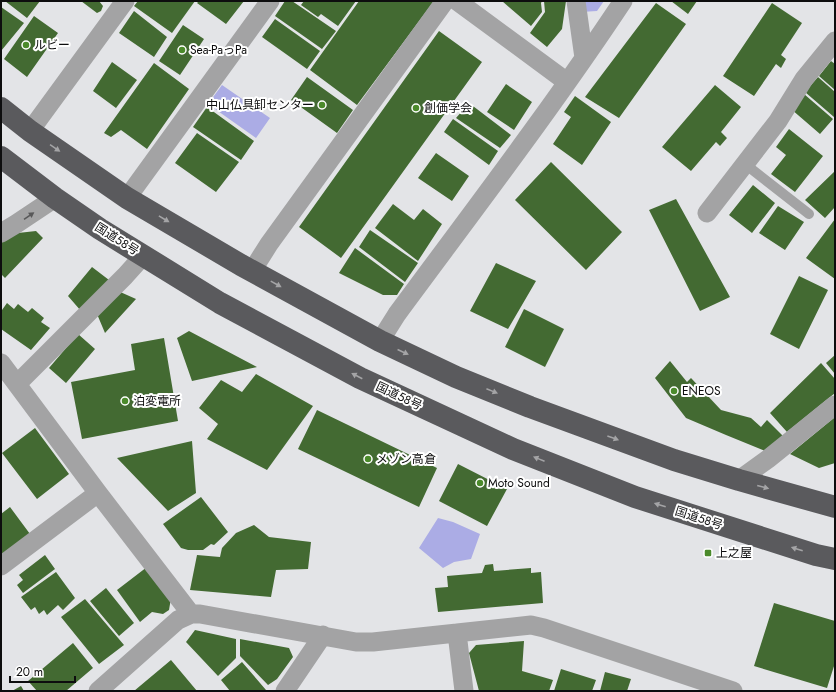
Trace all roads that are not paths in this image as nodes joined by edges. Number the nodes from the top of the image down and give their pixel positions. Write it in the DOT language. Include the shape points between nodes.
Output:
graph roads {
  1 [pos="125,1"];
  2 [pos="270,1"];
  3 [pos="445,1"];
  4 [pos="457,1"];
  5 [pos="576,1"];
  6 [pos="623,1"];
  7 [pos="835,41"];
  8 [pos="584,58"];
  9 [pos="567,82"];
  10 [pos="1,108"];
  11 [pos="30,132"];
  12 [pos="1,157"];
  13 [pos="744,164"];
  14 [pos="56,198"];
  15 [pos="127,198"];
  16 [pos="707,213"];
  17 [pos="809,214"];
  18 [pos="1,233"];
  19 [pos="143,256"];
  20 [pos="252,270"];
  21 [pos="380,341"];
  22 [pos="1,362"];
  23 [pos="17,384"];
  24 [pos="835,405"];
  25 [pos="739,480"];
  26 [pos="98,493"];
  27 [pos="835,507"];
  28 [pos="835,559"];
  29 [pos="1,566"];
  30 [pos="191,614"];
  31 [pos="457,633"];
  32 [pos="323,635"];
  33 [pos="98,691"];
  34 [pos="285,691"];
  35 [pos="464,691"];
  36 [pos="733,691"];
  1 -- 11 [label="street"];
  2 -- 15 [label="street"];
  3 -- 20 [label="street"];
  4 -- 9 [label="street"];
  5 -- 8 [label="street"];
  6 -- 8 [label="street"];
  7 -- 13 [label="street" via="804,79 778,121"];
  8 -- 9 [label="street"];
  9 -- 21 [label="street" via="397,314"];
  10 -- 11 [label="highway"];
  11 -- 15 [label="highway, one-way"];
  12 -- 14 [label="highway, 国道58号"];
  13 -- 16 [label="street"];
  13 -- 17 [label="lane"];
  18 -- 14 [label="street, one-way"];
  14 -- 19 [label="highway, 国道58号"];
  15 -- 20 [label="highway, one-way"];
  19 -- 23 [label="street"];
  28 -- 19 [label="highway, 国道58号, one-way" via="635,498 513,449 360,378 220,303"];
  20 -- 21 [label="highway, one-way"];
  21 -- 25 [label="highway, one-way" via="456,377 530,407 674,460"];
  22 -- 23 [label="street"];
  23 -- 26 [label="street"];
  24 -- 25 [label="street"];
  25 -- 27 [label="highway, one-way"];
  26 -- 29 [label="street"];
  26 -- 30 [label="street"];
  30 -- 32 [label="street"];
  30 -- 33 [label="street" via="178,620"];
  31 -- 32 [label="street" via="373,642 356,642"];
  31 -- 35 [label="street"];
  31 -- 36 [label="street" via="531,625"];
  32 -- 34 [label="street"];
}
